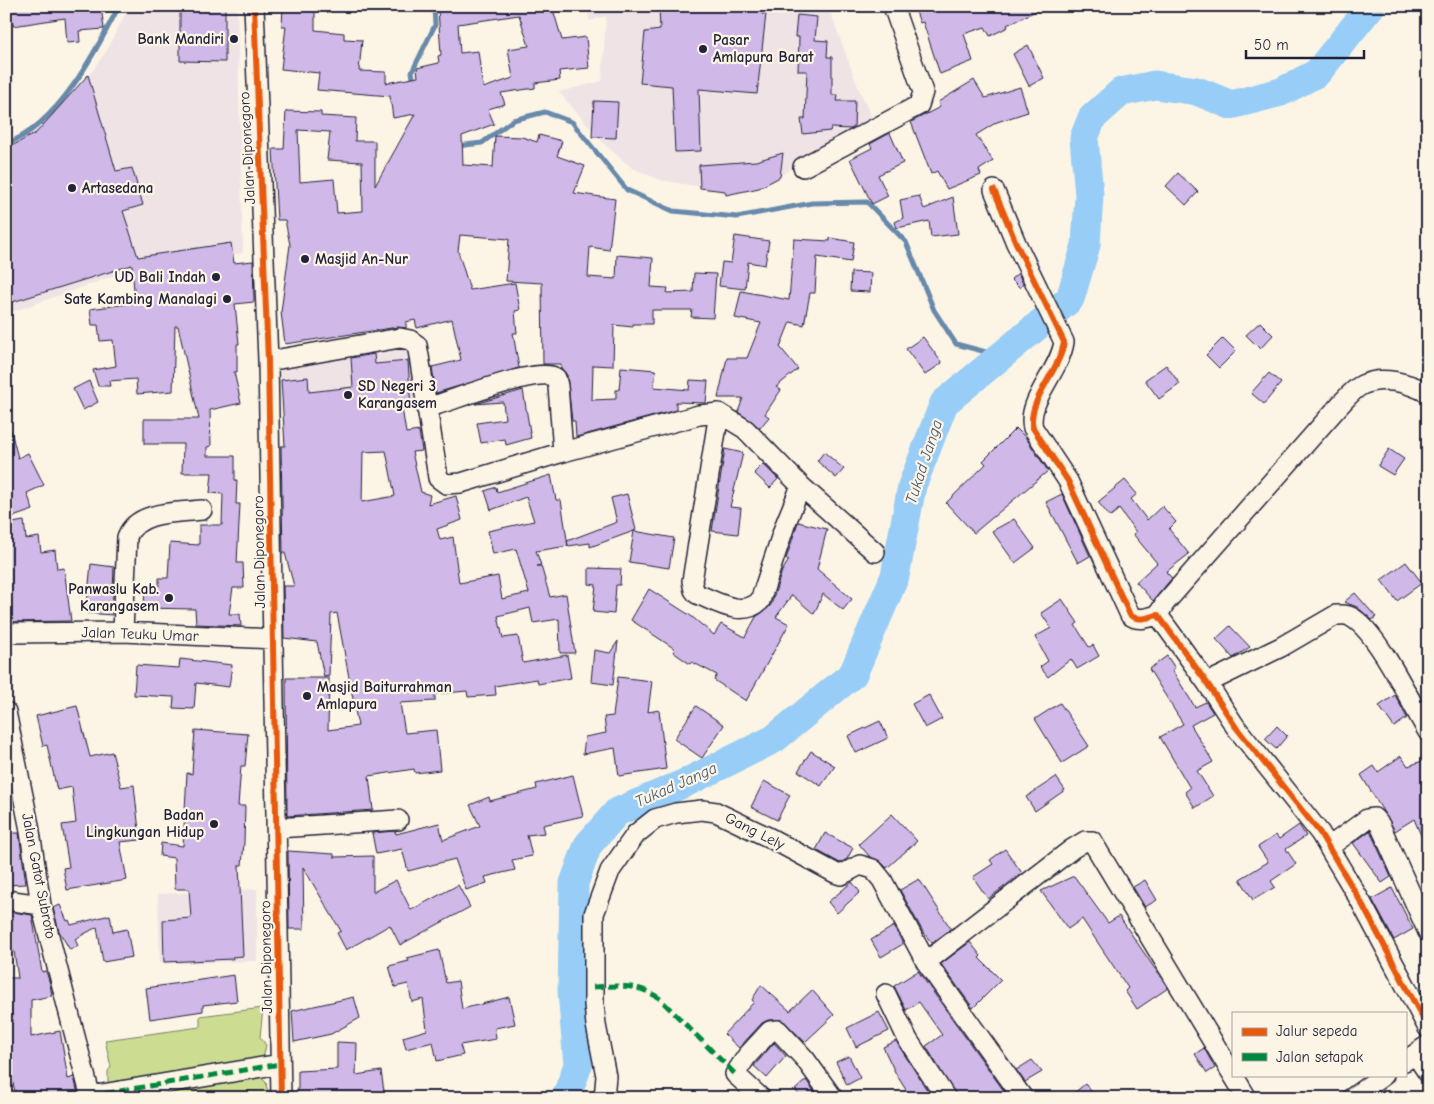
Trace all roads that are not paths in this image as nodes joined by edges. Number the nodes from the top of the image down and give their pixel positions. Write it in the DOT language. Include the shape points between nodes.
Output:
graph roads {
  1 [pos="254,6"];
  2 [pos="893,6"];
  3 [pos="803,167"];
  4 [pos="994,190"];
  5 [pos="268,361"];
  6 [pos="1428,392"];
  7 [pos="426,408"];
  8 [pos="719,413"];
  9 [pos="563,452"];
  10 [pos="802,486"];
  11 [pos="202,510"];
  12 [pos="875,552"];
  13 [pos="1158,615"];
  14 [pos="123,632"];
  15 [pos="6,633"];
  16 [pos="273,639"];
  17 [pos="1207,682"];
  18 [pos="6,712"];
  19 [pos="1428,732"];
  20 [pos="398,820"];
  21 [pos="276,828"];
  22 [pos="1329,847"];
  23 [pos="6,900"];
  24 [pos="42,905"];
  25 [pos="1428,932"];
  26 [pos="926,962"];
  27 [pos="886,994"];
  28 [pos="1428,1028"];
  29 [pos="1416,1053"];
  30 [pos="280,1064"];
  31 [pos="1232,1073"];
  32 [pos="1428,1073"];
  33 [pos="1234,1076"];
  34 [pos="1383,1076"];
  35 [pos="90,1097"];
  36 [pos="280,1098"];
  37 [pos="604,1098"];
  38 [pos="760,1098"];
  39 [pos="833,1098"];
  40 [pos="946,1098"];
  41 [pos="1023,1098"];
  42 [pos="1247,1098"];
  43 [pos="1352,1098"];
  1 -- 5 [label="street, Jalan Diponegoro"];
  2 -- 3 [label="street" via="923,92 919,105"];
  4 -- 13 [label="street" via="1064,342 1033,409 1033,428 1068,481 1130,615 1141,619"];
  5 -- 7 [label="street" via="407,338 417,345"];
  5 -- 16 [label="street, Jalan Diponegoro"];
  6 -- 13 [label="street" via="1396,382 1361,385 1165,603"];
  7 -- 9 [label="street" via="436,471 438,478 446,484 461,483"];
  7 -- 9 [label="street" via="518,378 548,374 556,378 558,386"];
  8 -- 9 [label="street" via="699,415"];
  8 -- 10 [label="street" via="745,429"];
  8 -- 10 [label="street" via="692,581 697,594 740,609 754,607 760,601 785,525"];
  10 -- 12 [label="street"];
  11 -- 14 [label="street" via="146,518 130,529 126,537"];
  13 -- 17 [label="street"];
  14 -- 15 [label="street, Jalan Teuku Umar"];
  14 -- 16 [label="street, Jalan Teuku Umar"];
  16 -- 21 [label="street, Jalan Diponegoro"];
  17 -- 19 [label="street" via="1281,647 1336,616 1346,615 1371,637"];
  17 -- 22 [label="street" via="1235,726"];
  18 -- 24 [label="street, Jalan Gatot Subroto" via="28,816"];
  20 -- 21 [label="street"];
  21 -- 30 [label="street, Jalan Diponegoro"];
  22 -- 25 [label="street" via="1367,819 1374,818 1380,824"];
  22 -- 28 [label="street"];
  23 -- 24 [label="street"];
  24 -- 35 [label="street, Jalan Gatot Subroto"];
  26 -- 31 [label="street" via="1072,849 1085,841 1092,841"];
  26 -- 37 [label="street, Gang Lely" via="882,880 872,869 860,865 841,875 835,873 716,812 702,810 655,819 636,834 610,871 594,914 594,1004 606,1076"];
  26 -- 41 [label="street, Gang Lely"];
  27 -- 40 [label="street" via="908,1040"];
  29 -- 32 [label="street"];
  30 -- 35 [label="street"];
  30 -- 36 [label="street, Jalan Diponegoro"];
  33 -- 42 [label="street"];
  34 -- 43 [label="street"];
  38 -- 39 [label="street" via="735,1074 770,1031 778,1030 805,1059"];
}
